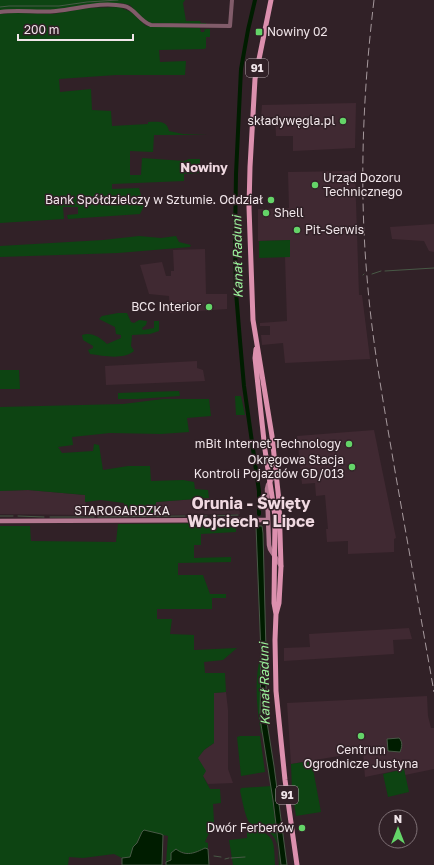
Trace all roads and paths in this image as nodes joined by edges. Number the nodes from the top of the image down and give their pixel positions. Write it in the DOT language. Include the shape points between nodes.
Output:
graph roads {
  1 [pos="232,0"];
  2 [pos="271,0"];
  3 [pos="0,12"];
  4 [pos="257,346"];
  5 [pos="276,472"];
  6 [pos="270,481"];
  7 [pos="268,520"];
  8 [pos="0,521"];
  9 [pos="275,558"];
  10 [pos="281,566"];
  11 [pos="276,614"];
  12 [pos="297,865"];
  1 -- 3 [label="street" via="230,26 151,25 132,9 122,5 56,11"];
  2 -- 4 [label="main road, 91" via="255,80 250,167"];
  4 -- 5 [label="main road, 91"];
  4 -- 6 [label="main road, 91" via="256,358"];
  5 -- 6 [label="main road"];
  5 -- 10 [label="main road, 91"];
  6 -- 7 [label="main road" via="267,489"];
  6 -- 9 [label="main road, 91" via="275,516"];
  7 -- 8 [label="main road, STAROGARDZKA"];
  7 -- 9 [label="main road" via="269,547"];
  9 -- 10 [label="main road"];
  9 -- 11 [label="main road, 91"];
  10 -- 11 [label="main road, 91"];
  11 -- 12 [label="main road, 91" via="278,719"];
}
